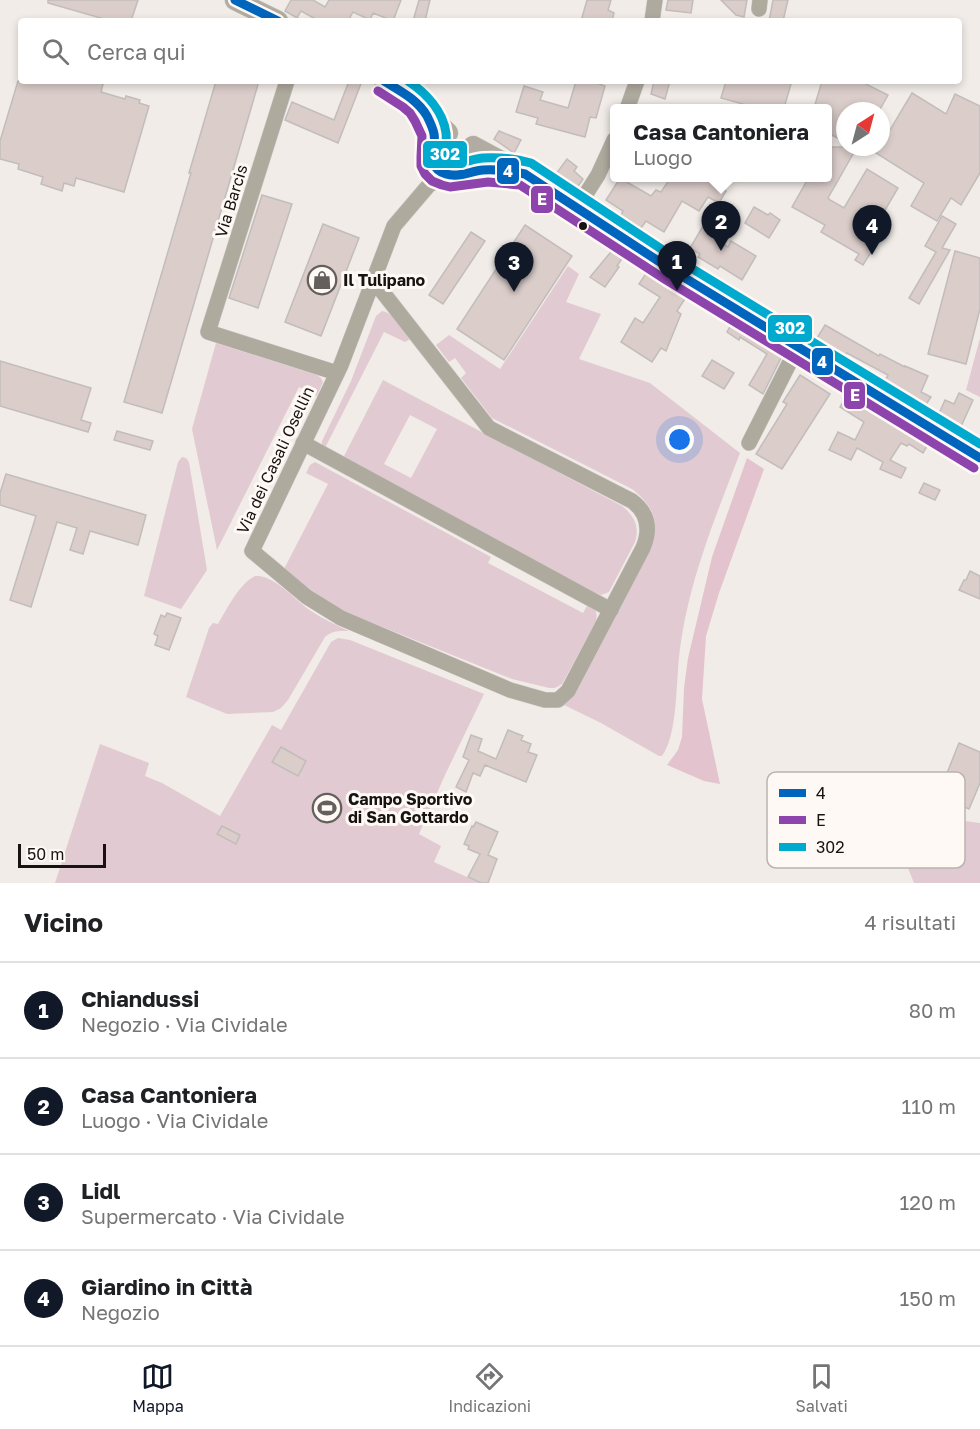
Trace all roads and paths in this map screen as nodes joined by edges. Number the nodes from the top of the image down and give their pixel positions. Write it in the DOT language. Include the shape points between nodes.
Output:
graph roads {
  1 [pos="236,0"];
  2 [pos="655,0"];
  3 [pos="272,18"];
  4 [pos="652,18"];
  5 [pos="286,84"];
  6 [pos="389,84"];
  7 [pos="636,84"];
  8 [pos="628,104"];
  9 [pos="438,146"];
  10 [pos="473,146"];
  11 [pos="610,150"];
  12 [pos="456,174"];
  13 [pos="525,174"];
  14 [pos="429,185"];
  15 [pos="577,208"];
  16 [pos="371,286"];
  17 [pos="798,346"];
  18 [pos="337,373"];
  19 [pos="303,443"];
  20 [pos="749,443"];
  21 [pos="980,458"];
  22 [pos="611,610"];
  1 -- 3 [label="main road"];
  2 -- 4 [label="street"];
  5 -- 18 [label="street, Via Barcis" via="208,332"];
  6 -- 9 [label="main road" via="421,107"];
  7 -- 8 [label="street"];
  9 -- 10 [label="main road" via="454,133 466,137"];
  9 -- 12 [label="main road" via="436,167 441,172"];
  9 -- 14 [label="street"];
  10 -- 12 [label="main road" via="470,169"];
  10 -- 13 [label="main road"];
  11 -- 15 [label="street"];
  12 -- 13 [label="main road" via="500,170"];
  12 -- 14 [label="street, Via dei Casali Osellin"];
  13 -- 15 [label="main road"];
  14 -- 16 [label="street, Via dei Casali Osellin" via="394,226"];
  15 -- 17 [label="main road"];
  16 -- 18 [label="street, Via dei Casali Osellin"];
  16 -- 22 [label="street" via="381,290 489,428 639,507 647,520 646,541"];
  17 -- 20 [label="street"];
  17 -- 21 [label="main road"];
  18 -- 19 [label="street, Via dei Casali Osellin"];
  19 -- 22 [label="street"];
  19 -- 22 [label="street, Via dei Casali Osellin" via="252,551 307,597 341,618 510,690 555,701 566,695"];
}
